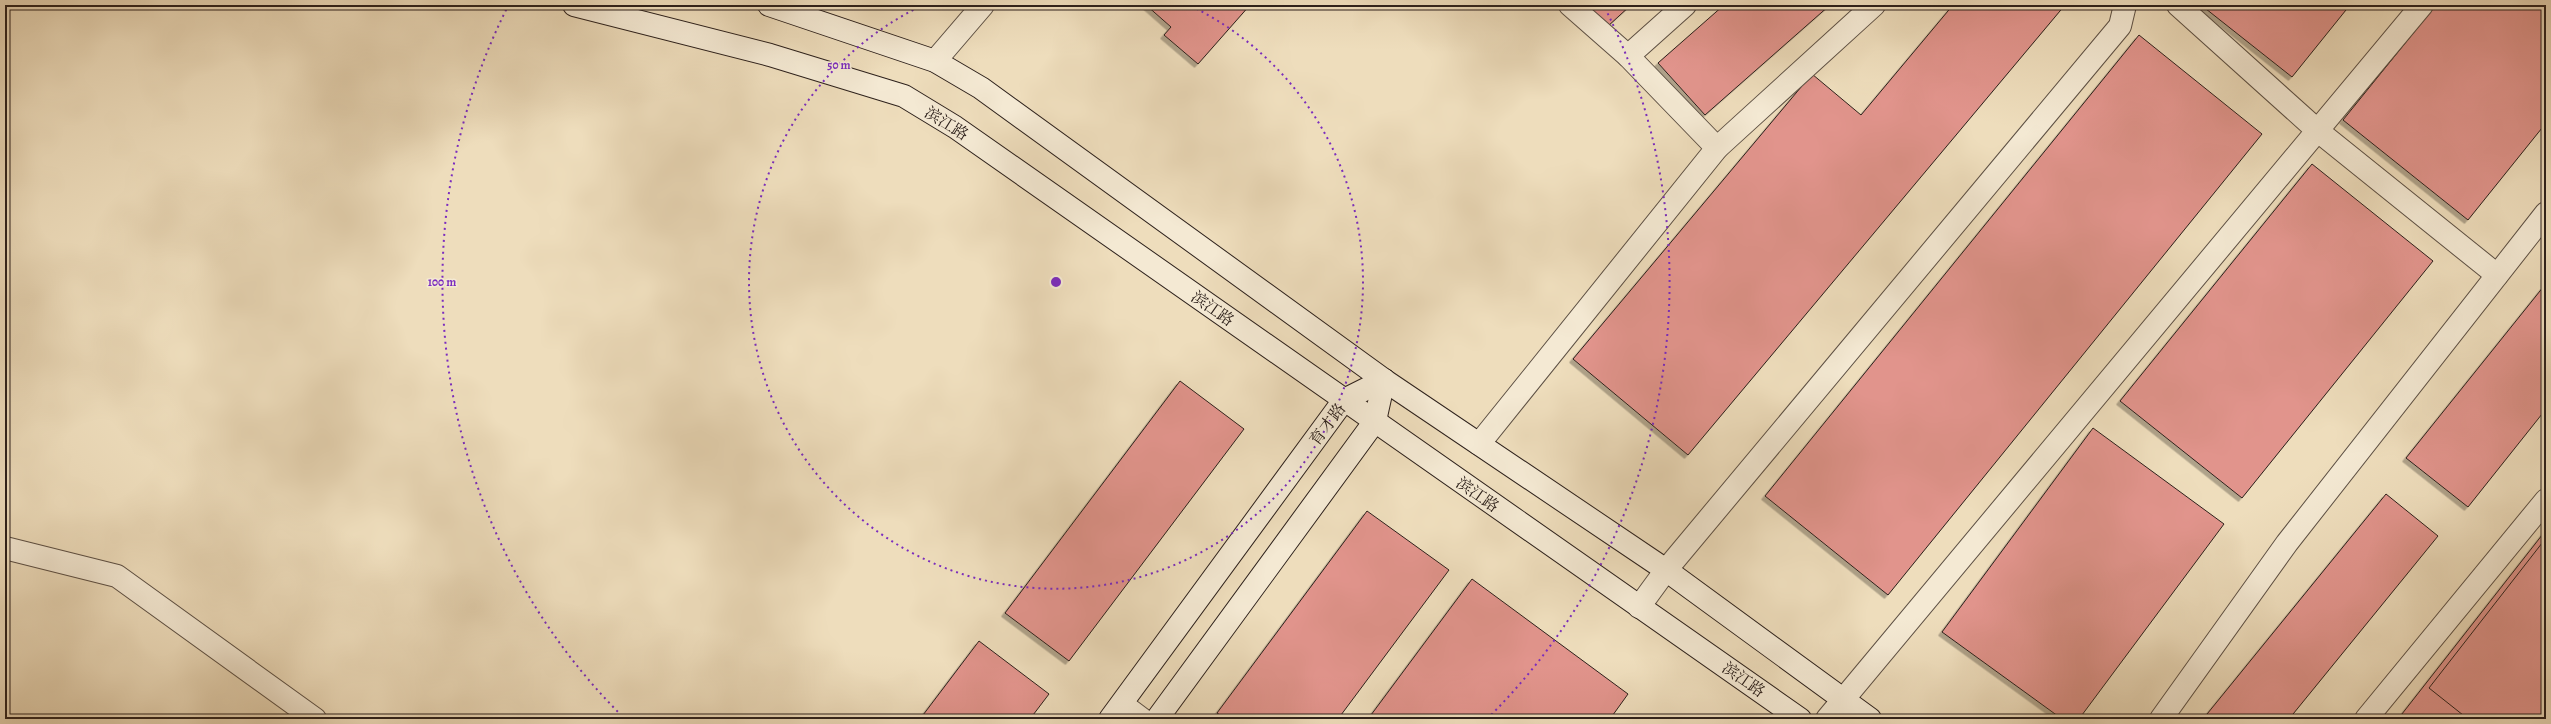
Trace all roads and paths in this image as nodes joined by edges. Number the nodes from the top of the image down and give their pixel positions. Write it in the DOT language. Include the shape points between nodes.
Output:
graph roads {
  1 [pos="574,5"];
  2 [pos="769,5"];
  3 [pos="983,5"];
  4 [pos="1570,5"];
  5 [pos="1685,5"];
  6 [pos="1874,5"];
  7 [pos="2125,5"];
  8 [pos="2178,5"];
  9 [pos="2422,5"];
  10 [pos="1628,56"];
  11 [pos="935,61"];
  12 [pos="2318,131"];
  13 [pos="1717,148"];
  14 [pos="2546,213"];
  15 [pos="2497,275"];
  16 [pos="1384,380"];
  17 [pos="1344,400"];
  18 [pos="1375,421"];
  19 [pos="1479,444"];
  20 [pos="2546,500"];
  21 [pos="5,548"];
  22 [pos="1666,570"];
  23 [pos="1640,607"];
  24 [pos="1843,698"];
  25 [pos="1116,711"];
  26 [pos="315,719"];
  27 [pos="1142,719"];
  28 [pos="1157,719"];
  29 [pos="1800,719"];
  30 [pos="1827,719"];
  31 [pos="1870,719"];
  32 [pos="2161,719"];
  33 [pos="2366,719"];
  1 -- 17 [label="street, 滨江路" via="770,55 904,96 955,126"];
  2 -- 11 [label="street"];
  3 -- 11 [label="street"];
  4 -- 10 [label="street"];
  5 -- 10 [label="street"];
  6 -- 13 [label="street"];
  7 -- 22 [label="street" via="2120,26"];
  8 -- 12 [label="street"];
  9 -- 12 [label="street"];
  10 -- 13 [label="street"];
  11 -- 16 [label="street" via="981,88"];
  12 -- 15 [label="street"];
  12 -- 24 [label="street"];
  13 -- 19 [label="street"];
  14 -- 15 [label="street"];
  15 -- 32 [label="street" via="2287,543"];
  16 -- 17 [label="street, 育才路"];
  16 -- 18 [label="street"];
  16 -- 19 [label="street"];
  17 -- 18 [label="street, 滨江路"];
  17 -- 25 [label="street, 育才路"];
  18 -- 23 [label="street, 滨江路"];
  18 -- 28 [label="street"];
  19 -- 22 [label="street"];
  20 -- 33 [label="street"];
  21 -- 26 [label="street" via="117,576"];
  22 -- 23 [label="street"];
  22 -- 24 [label="street"];
  23 -- 29 [label="street, 滨江路"];
  24 -- 30 [label="street"];
  24 -- 31 [label="street"];
  25 -- 27 [label="street"];
}
